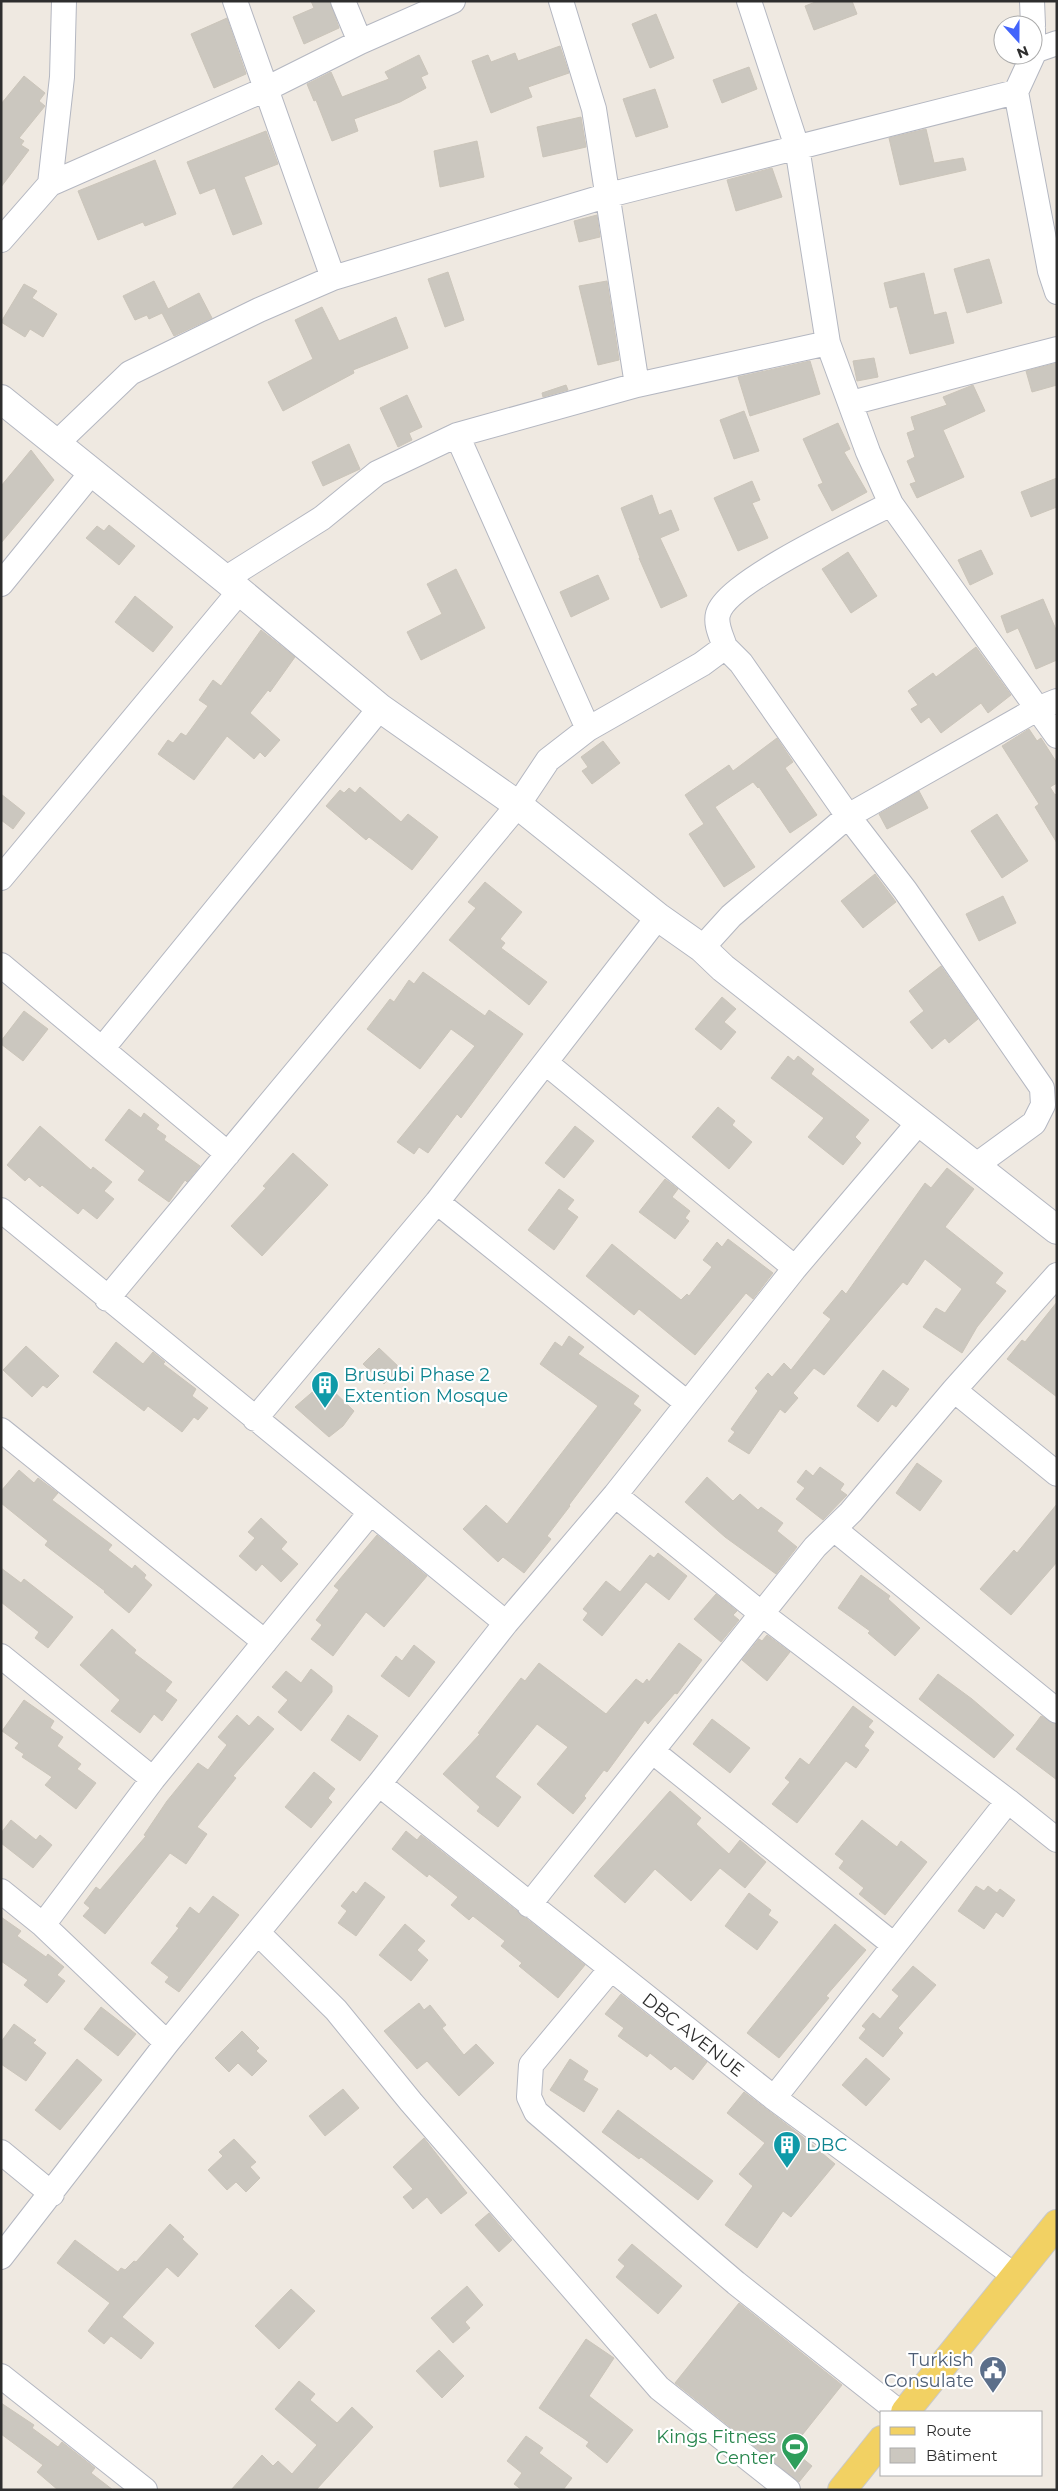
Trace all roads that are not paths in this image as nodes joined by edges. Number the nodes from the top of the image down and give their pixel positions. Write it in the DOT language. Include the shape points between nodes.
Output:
graph roads {
  1 [pos="64,1"];
  2 [pos="235,1"];
  3 [pos="343,1"];
  4 [pos="453,1"];
  5 [pos="561,1"];
  6 [pos="750,1"];
  7 [pos="1032,1"];
  8 [pos="1033,15"];
  9 [pos="360,42"];
  10 [pos="1057,43"];
  11 [pos="1043,45"];
  12 [pos="1026,65"];
  13 [pos="266,89"];
  14 [pos="1016,92"];
  15 [pos="797,147"];
  16 [pos="50,184"];
  17 [pos="609,196"];
  18 [pos="1,240"];
  19 [pos="333,278"];
  20 [pos="1057,292"];
  21 [pos="828,343"];
  22 [pos="1057,349"];
  23 [pos="636,385"];
  24 [pos="1,399"];
  25 [pos="851,402"];
  26 [pos="457,434"];
  27 [pos="57,443"];
  28 [pos="92,472"];
  29 [pos="891,504"];
  30 [pos="1,584"];
  31 [pos="232,585"];
  32 [pos="725,647"];
  33 [pos="1047,705"];
  34 [pos="380,708"];
  35 [pos="588,729"];
  36 [pos="1057,736"];
  37 [pos="518,805"];
  38 [pos="848,816"];
  39 [pos="1,878"];
  40 [pos="658,917"];
  41 [pos="702,948"];
  42 [pos="1,965"];
  43 [pos="102,1049"];
  44 [pos="546,1063"];
  45 [pos="920,1121"];
  46 [pos="228,1154"];
  47 [pos="975,1166"];
  48 [pos="437,1202"];
  49 [pos="1,1210"];
  50 [pos="1057,1230"];
  51 [pos="795,1268"];
  52 [pos="1057,1275"];
  53 [pos="107,1299"];
  54 [pos="954,1390"];
  55 [pos="688,1403"];
  56 [pos="255,1418"];
  57 [pos="1,1430"];
  58 [pos="1057,1474"];
  59 [pos="616,1495"];
  60 [pos="370,1513"];
  61 [pos="834,1529"];
  62 [pos="762,1614"];
  63 [pos="506,1623"];
  64 [pos="265,1642"];
  65 [pos="1,1656"];
  66 [pos="1057,1712"];
  67 [pos="652,1751"];
  68 [pos="153,1779"];
  69 [pos="379,1784"];
  70 [pos="1008,1801"];
  71 [pos="1057,1840"];
  72 [pos="1,1891"];
  73 [pos="528,1905"];
  74 [pos="43,1925"];
  75 [pos="258,1933"];
  76 [pos="894,1945"];
  77 [pos="610,1970"];
  78 [pos="167,2043"];
  79 [pos="774,2098"];
  80 [pos="1,2152"];
  81 [pos="52,2194"];
  82 [pos="1057,2224"];
  83 [pos="1,2258"];
  84 [pos="1015,2276"];
  85 [pos="1,2376"];
  86 [pos="898,2411"];
  87 [pos="906,2411"];
  88 [pos="880,2442"];
  89 [pos="145,2490"];
  90 [pos="788,2490"];
  91 [pos="842,2490"];
  1 -- 16 [label="street" via="62,77"];
  2 -- 13 [label="street"];
  3 -- 9 [label="street"];
  4 -- 9 [label="street"];
  5 -- 17 [label="street" via="594,110"];
  6 -- 15 [label="street"];
  7 -- 8 [label="street"];
  9 -- 13 [label="street"];
  10 -- 11 [label="street"];
  12 -- 14 [label="street"];
  13 -- 16 [label="street"];
  13 -- 19 [label="street"];
  14 -- 15 [label="street"];
  14 -- 20 [label="street" via="1050,271"];
  15 -- 17 [label="street"];
  15 -- 21 [label="street"];
  16 -- 18 [label="street"];
  17 -- 19 [label="street"];
  17 -- 23 [label="street"];
  19 -- 27 [label="street" via="130,373"];
  21 -- 23 [label="street"];
  21 -- 25 [label="street"];
  22 -- 25 [label="street"];
  23 -- 26 [label="street"];
  24 -- 27 [label="street"];
  25 -- 29 [label="street"];
  26 -- 31 [label="street" via="378,473"];
  26 -- 35 [label="street"];
  27 -- 28 [label="street"];
  28 -- 30 [label="street"];
  28 -- 31 [label="street"];
  29 -- 32 [label="street" via="786,557 728,599 718,612 717,623"];
  29 -- 33 [label="street"];
  31 -- 34 [label="street"];
  31 -- 39 [label="street"];
  32 -- 35 [label="street" via="702,664"];
  32 -- 38 [label="street" via="741,663"];
  33 -- 36 [label="street"];
  33 -- 38 [label="street"];
  34 -- 37 [label="street"];
  34 -- 43 [label="street"];
  35 -- 37 [label="street" via="548,760"];
  37 -- 40 [label="street"];
  37 -- 46 [label="street"];
  38 -- 41 [label="street" via="731,916"];
  38 -- 47 [label="street" via="905,890 1042,1088 1043,1105 1034,1123"];
  40 -- 41 [label="street"];
  40 -- 44 [label="street"];
  41 -- 45 [label="street" via="722,968"];
  42 -- 43 [label="street"];
  43 -- 46 [label="street"];
  44 -- 48 [label="street"];
  44 -- 51 [label="street"];
  45 -- 47 [label="street"];
  45 -- 51 [label="street"];
  46 -- 53 [label="street"];
  47 -- 50 [label="street"];
  48 -- 55 [label="street"];
  48 -- 56 [label="street"];
  49 -- 53 [label="street"];
  51 -- 55 [label="street"];
  52 -- 54 [label="street"];
  53 -- 56 [label="street"];
  54 -- 58 [label="street"];
  54 -- 61 [label="street"];
  55 -- 59 [label="street"];
  56 -- 60 [label="street"];
  57 -- 64 [label="street"];
  59 -- 62 [label="street"];
  59 -- 63 [label="street"];
  60 -- 63 [label="street"];
  60 -- 64 [label="street"];
  61 -- 62 [label="street" via="815,1547"];
  61 -- 66 [label="street"];
  62 -- 67 [label="street"];
  62 -- 70 [label="street"];
  63 -- 69 [label="street"];
  64 -- 68 [label="street"];
  65 -- 68 [label="street"];
  67 -- 73 [label="street"];
  67 -- 76 [label="street"];
  68 -- 74 [label="street"];
  69 -- 73 [label="street, DBC AVENUE"];
  69 -- 75 [label="street"];
  70 -- 71 [label="street"];
  70 -- 76 [label="street"];
  72 -- 74 [label="street"];
  73 -- 77 [label="street, DBC AVENUE"];
  74 -- 78 [label="street"];
  75 -- 78 [label="street"];
  75 -- 90 [label="street" via="336,2010 659,2388"];
  76 -- 79 [label="street"];
  77 -- 79 [label="street, DBC AVENUE"];
  77 -- 86 [label="street" via="531,2065 529,2097 536,2112 736,2283"];
  78 -- 81 [label="street"];
  79 -- 84 [label="street, DBC AVENUE"];
  80 -- 81 [label="street"];
  81 -- 83 [label="street"];
  82 -- 84 [label="main road"];
  84 -- 87 [label="main road"];
  85 -- 89 [label="street"];
  88 -- 91 [label="main road"];
}
